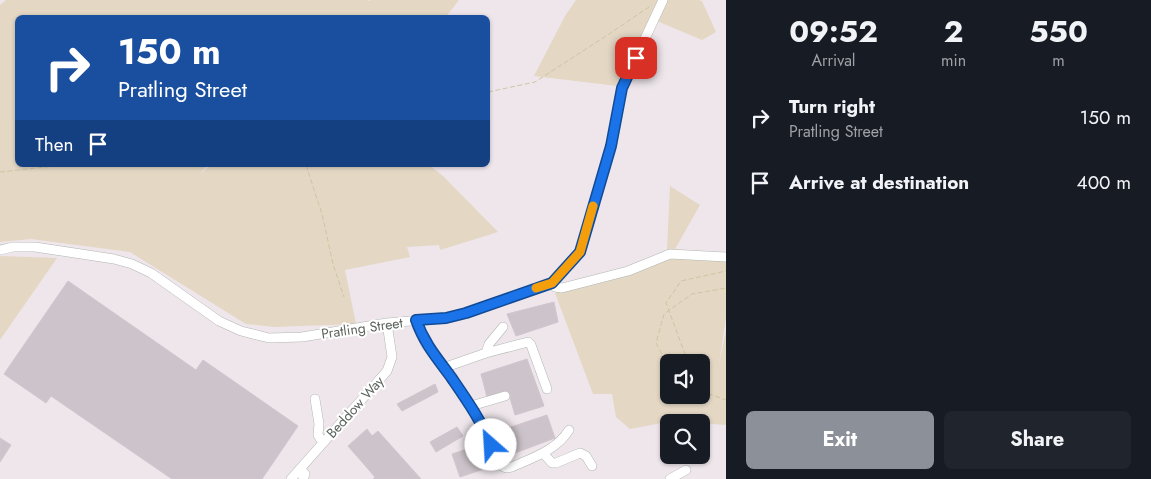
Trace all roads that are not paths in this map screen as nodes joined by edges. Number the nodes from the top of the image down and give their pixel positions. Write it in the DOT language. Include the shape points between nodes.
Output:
graph roads {
  1 [pos="663,0"];
  2 [pos="0,250"];
  3 [pos="726,257"];
  4 [pos="552,283"];
  5 [pos="416,320"];
  6 [pos="387,323"];
  7 [pos="503,328"];
  8 [pos="486,353"];
  9 [pos="443,368"];
  10 [pos="547,390"];
  11 [pos="505,396"];
  12 [pos="315,399"];
  13 [pos="471,406"];
  14 [pos="569,430"];
  15 [pos="323,443"];
  16 [pos="542,453"];
  17 [pos="592,466"];
  18 [pos="300,469"];
  19 [pos="686,470"];
  20 [pos="291,479"];
  21 [pos="303,479"];
  22 [pos="670,479"];
  1 -- 4 [label="street, Pratling Street" via="622,88 611,146 580,252"];
  2 -- 6 [label="street, Pratling Street" via="35,247 132,264 151,273 219,321 255,336 292,338"];
  3 -- 4 [label="street" via="670,254 628,271 562,288"];
  4 -- 5 [label="street, Pratling Street" via="466,313"];
  5 -- 6 [label="street, Pratling Street"];
  5 -- 9 [label="street" via="425,343"];
  6 -- 15 [label="street, Beddow Way" via="392,357 387,371"];
  7 -- 8 [label="street" via="489,344"];
  8 -- 9 [label="street"];
  8 -- 10 [label="street" via="528,342"];
  9 -- 13 [label="street"];
  11 -- 13 [label="street"];
  12 -- 15 [label="street" via="318,435"];
  13 -- 16 [label="street" via="502,466 512,467"];
  14 -- 16 [label="street"];
  15 -- 18 [label="street, Beddow Way"];
  16 -- 17 [label="street" via="552,463 580,453"];
  18 -- 20 [label="street, Beddow Way"];
  18 -- 21 [label="street" via="305,474"];
  19 -- 22 [label="street"];
}
